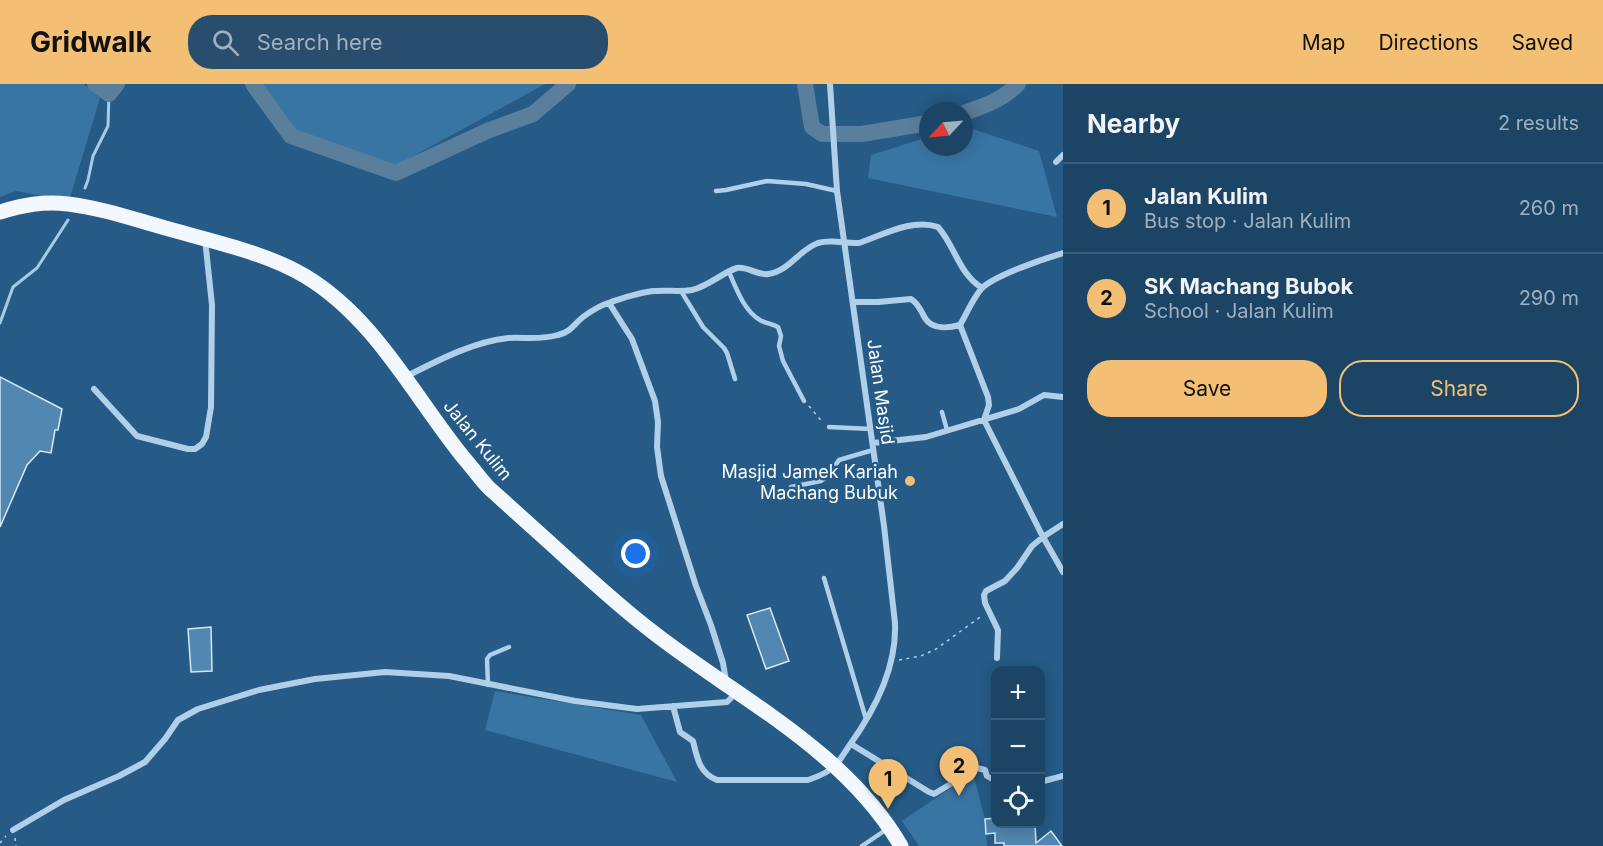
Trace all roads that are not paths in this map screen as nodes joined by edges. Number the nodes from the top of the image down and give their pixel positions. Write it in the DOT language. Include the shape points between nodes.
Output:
graph roads {
  1 [pos="830,84"];
  2 [pos="1063,155"];
  3 [pos="1056,162"];
  4 [pos="716,191"];
  5 [pos="837,191"];
  6 [pos="0,212"];
  7 [pos="205,239"];
  8 [pos="845,241"];
  9 [pos="1063,253"];
  10 [pos="729,272"];
  11 [pos="982,288"];
  12 [pos="681,291"];
  13 [pos="853,302"];
  14 [pos="609,303"];
  15 [pos="960,325"];
  16 [pos="405,377"];
  17 [pos="735,379"];
  18 [pos="94,389"];
  19 [pos="1063,397"];
  20 [pos="804,401"];
  21 [pos="942,412"];
  22 [pos="984,420"];
  23 [pos="829,427"];
  24 [pos="871,429"];
  25 [pos="947,430"];
  26 [pos="873,447"];
  27 [pos="791,487"];
  28 [pos="1063,524"];
  29 [pos="1043,537"];
  30 [pos="1063,572"];
  31 [pos="824,578"];
  32 [pos="509,647"];
  33 [pos="997,658"];
  34 [pos="488,685"];
  35 [pos="732,689"];
  36 [pos="673,706"];
  37 [pos="867,721"];
  38 [pos="850,744"];
  39 [pos="835,766"];
  40 [pos="1063,776"];
  41 [pos="991,778"];
  42 [pos="1045,781"];
  43 [pos="890,828"];
  44 [pos="13,830"];
  45 [pos="862,846"];
  46 [pos="901,846"];
  1 -- 5 [label="street, Jalan Masjid"];
  2 -- 3 [label="street"];
  4 -- 5 [label="lane" via="767,181"];
  5 -- 8 [label="street, Jalan Masjid"];
  6 -- 7 [label="main road, Jalan Kulim" via="35,203 66,204"];
  7 -- 16 [label="main road, Jalan Kulim" via="250,252 306,276 372,334"];
  7 -- 18 [label="street" via="212,305 212,384 202,444 188,449 137,436"];
  8 -- 10 [label="street" via="808,248 769,274 740,268"];
  8 -- 11 [label="street" via="859,243 930,224 938,227 961,266"];
  8 -- 13 [label="street, Jalan Masjid"];
  9 -- 11 [label="street" via="1009,273"];
  10 -- 12 [label="street" via="707,285"];
  10 -- 20 [label="lane" via="750,313 778,327 783,361"];
  11 -- 15 [label="street"];
  12 -- 14 [label="street" via="638,294"];
  12 -- 17 [label="lane" via="703,327 724,348"];
  13 -- 15 [label="street" via="911,299 934,325"];
  13 -- 24 [label="street, Jalan Masjid"];
  14 -- 16 [label="street" via="559,335 494,341"];
  14 -- 35 [label="street" via="632,339 655,401 661,476"];
  15 -- 22 [label="street" via="988,397"];
  16 -- 35 [label="main road, Jalan Kulim" via="487,485 652,632"];
  19 -- 22 [label="street" via="1044,395 1019,410"];
  21 -- 25 [label="lane"];
  22 -- 25 [label="street"];
  22 -- 29 [label="street"];
  23 -- 24 [label="lane"];
  24 -- 26 [label="street, Jalan Masjid"];
  25 -- 26 [label="street"];
  26 -- 27 [label="lane" via="839,460 821,481"];
  26 -- 37 [label="street, Jalan Masjid" via="896,638 882,689"];
  28 -- 29 [label="street"];
  29 -- 30 [label="street"];
  29 -- 33 [label="street" via="1005,581 984,595 998,630"];
  31 -- 37 [label="lane"];
  32 -- 34 [label="lane" via="487,659"];
  34 -- 36 [label="street" via="575,702 637,709"];
  34 -- 44 [label="street" via="449,676 385,672 315,679 260,690 198,709 178,720 146,762 64,800"];
  35 -- 36 [label="street" via="727,702"];
  35 -- 39 [label="main road, Jalan Kulim"];
  36 -- 39 [label="street" via="680,732 693,741 697,760 709,777 717,780 808,780"];
  37 -- 38 [label="street, Jalan Masjid"];
  38 -- 39 [label="street, Jalan Masjid"];
  38 -- 41 [label="street" via="934,794 977,768 985,770"];
  39 -- 43 [label="main road, Jalan Kulim"];
  40 -- 42 [label="street"];
  43 -- 45 [label="lane"];
  43 -- 46 [label="main road, Jalan Kulim"];
}
